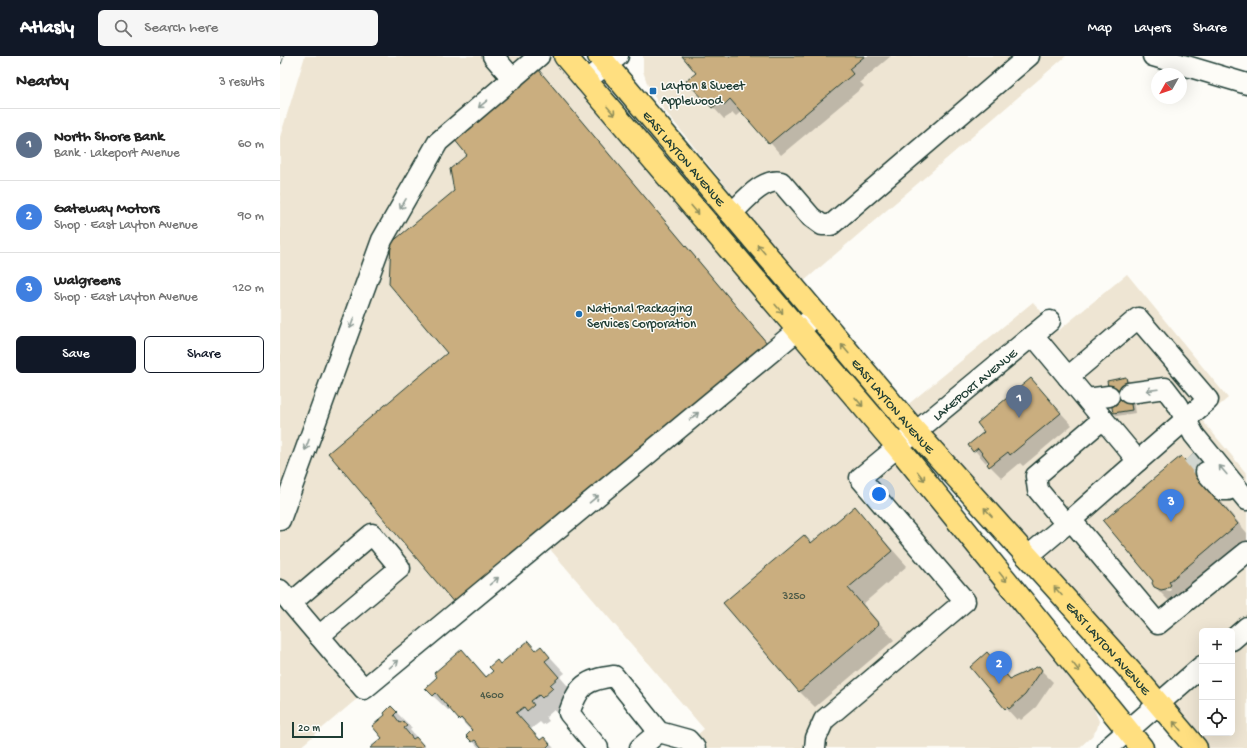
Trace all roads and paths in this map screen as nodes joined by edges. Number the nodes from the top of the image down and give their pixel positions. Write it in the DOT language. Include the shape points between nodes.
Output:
graph roads {
  1 [pos="493,56"];
  2 [pos="539,56"];
  3 [pos="565,56"];
  4 [pos="1029,56"];
  5 [pos="1153,56"];
  6 [pos="608,59"];
  7 [pos="513,79"];
  8 [pos="585,81"];
  9 [pos="1247,84"];
  10 [pos="731,214"];
  11 [pos="816,315"];
  12 [pos="1050,321"];
  13 [pos="797,331"];
  14 [pos="1033,335"];
  15 [pos="1068,376"];
  16 [pos="1129,393"];
  17 [pos="1109,396"];
  18 [pos="1087,399"];
  19 [pos="1103,419"];
  20 [pos="1189,426"];
  21 [pos="916,432"];
  22 [pos="897,446"];
  23 [pos="1192,455"];
  24 [pos="1138,461"];
  25 [pos="1206,472"];
  26 [pos="1244,496"];
  27 [pos="280,520"];
  28 [pos="1069,522"];
  29 [pos="1247,552"];
  30 [pos="1027,557"];
  31 [pos="285,596"];
  32 [pos="1247,628"];
  33 [pos="319,636"];
  34 [pos="1235,638"];
  35 [pos="1199,669"];
  36 [pos="1158,703"];
  37 [pos="1127,731"];
  38 [pos="659,732"];
  39 [pos="598,748"];
  40 [pos="640,748"];
  41 [pos="695,748"];
  42 [pos="816,748"];
  43 [pos="1108,748"];
  44 [pos="1142,748"];
  45 [pos="1196,748"];
  1 -- 7 [label="street"];
  2 -- 7 [label="street"];
  3 -- 8 [label="main road, EAST LAYTON AVENUE"];
  4 -- 10 [label="street" via="831,225 822,226 810,218 781,182 774,180 762,186"];
  5 -- 9 [label="street"];
  6 -- 8 [label="street"];
  6 -- 10 [label="main road, EAST LAYTON AVENUE"];
  7 -- 27 [label="street, one-way" via="438,142 382,240"];
  8 -- 13 [label="main road, EAST LAYTON AVENUE, one-way"];
  11 -- 10 [label="main road, EAST LAYTON AVENUE, one-way"];
  11 -- 13 [label="street"];
  21 -- 11 [label="main road, EAST LAYTON AVENUE, one-way"];
  12 -- 14 [label="street, LAKEPORT AVENUE"];
  13 -- 22 [label="main road, EAST LAYTON AVENUE, one-way"];
  33 -- 13 [label="street, one-way" via="364,689"];
  14 -- 15 [label="street"];
  14 -- 21 [label="street, LAKEPORT AVENUE"];
  15 -- 18 [label="street"];
  15 -- 20 [label="street" via="1138,318 1208,400"];
  20 -- 16 [label="street, one-way" via="1165,388"];
  17 -- 18 [label="street"];
  18 -- 19 [label="street"];
  19 -- 24 [label="street"];
  19 -- 28 [label="street" via="1036,476 1038,490"];
  20 -- 23 [label="street"];
  20 -- 24 [label="street"];
  26 -- 20 [label="street, one-way"];
  21 -- 22 [label="street, LAKEPORT AVENUE"];
  30 -- 21 [label="main road, EAST LAYTON AVENUE, one-way"];
  22 -- 37 [label="main road, EAST LAYTON AVENUE, one-way"];
  22 -- 42 [label="street, LAKEPORT AVENUE" via="860,478 965,601 824,720 816,738"];
  24 -- 28 [label="street"];
  25 -- 26 [label="street" via="1222,490"];
  28 -- 29 [label="street" via="1158,624"];
  28 -- 30 [label="street"];
  36 -- 30 [label="main road, EAST LAYTON AVENUE, one-way"];
  31 -- 33 [label="street"];
  31 -- 33 [label="street" via="372,534 400,568"];
  32 -- 34 [label="street"];
  35 -- 36 [label="street"];
  36 -- 37 [label="street"];
  45 -- 36 [label="main road, EAST LAYTON AVENUE, one-way"];
  37 -- 43 [label="street"];
  37 -- 44 [label="main road, EAST LAYTON AVENUE"];
  38 -- 39 [label="street" via="614,676 598,678 584,684 575,696 569,713"];
  38 -- 40 [label="street"];
  38 -- 41 [label="street" via="688,740"];
}
